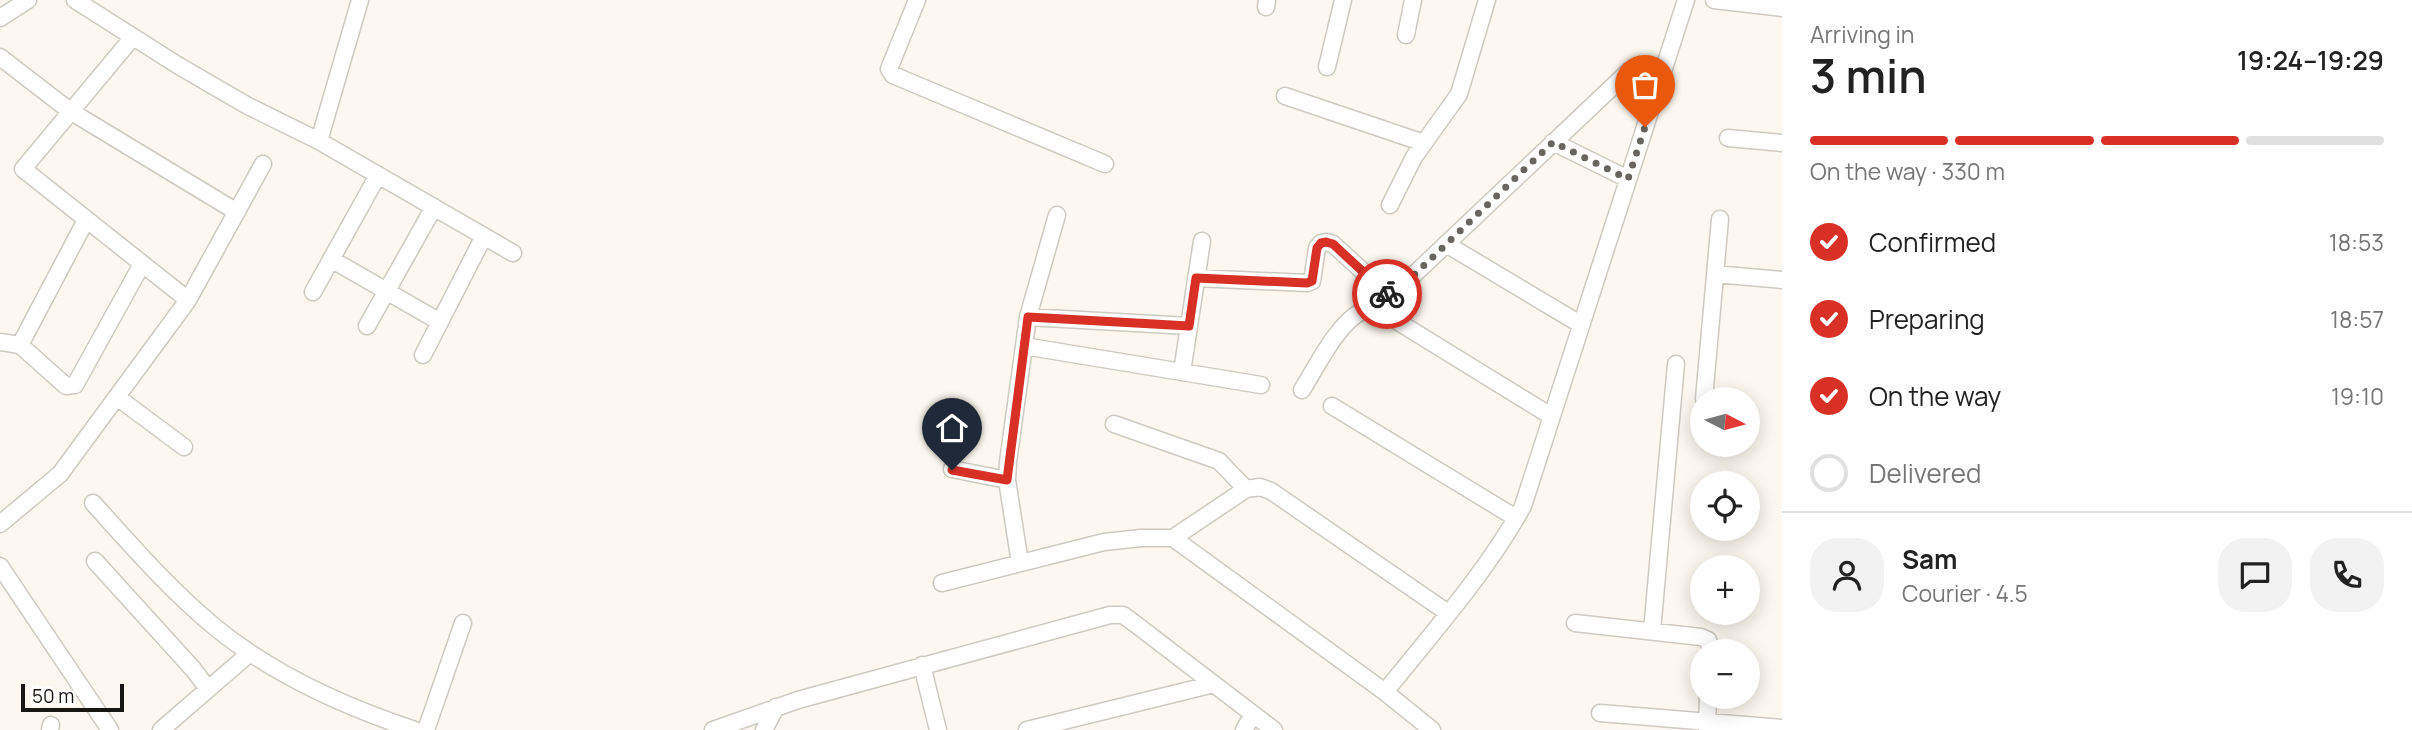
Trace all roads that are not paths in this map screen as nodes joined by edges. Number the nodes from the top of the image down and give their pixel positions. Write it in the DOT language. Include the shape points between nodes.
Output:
graph roads {
  1 [pos="28,0"];
  2 [pos="75,0"];
  3 [pos="360,0"];
  4 [pos="917,0"];
  5 [pos="1343,0"];
  6 [pos="1413,0"];
  7 [pos="1487,0"];
  8 [pos="1686,0"];
  9 [pos="1714,0"];
  10 [pos="1782,8"];
  11 [pos="0,18"];
  12 [pos="1406,35"];
  13 [pos="134,37"];
  14 [pos="0,57"];
  15 [pos="1327,67"];
  16 [pos="1662,74"];
  17 [pos="1285,96"];
  18 [pos="70,111"];
  19 [pos="1728,138"];
  20 [pos="319,141"];
  21 [pos="1553,142"];
  22 [pos="1424,143"];
  23 [pos="1782,143"];
  24 [pos="262,164"];
  25 [pos="1105,164"];
  26 [pos="378,175"];
  27 [pos="1628,179"];
  28 [pos="1390,205"];
  29 [pos="434,207"];
  30 [pos="237,212"];
  31 [pos="1057,215"];
  32 [pos="1720,219"];
  33 [pos="86,220"];
  34 [pos="484,236"];
  35 [pos="1202,241"];
  36 [pos="1446,244"];
  37 [pos="513,253"];
  38 [pos="331,259"];
  39 [pos="142,264"];
  40 [pos="1715,274"];
  41 [pos="1196,278"];
  42 [pos="1782,280"];
  43 [pos="387,291"];
  44 [pos="313,292"];
  45 [pos="188,300"];
  46 [pos="1387,302"];
  47 [pos="1028,317"];
  48 [pos="440,322"];
  49 [pos="1580,324"];
  50 [pos="367,326"];
  51 [pos="1189,326"];
  52 [pos="0,342"];
  53 [pos="20,345"];
  54 [pos="1024,346"];
  55 [pos="423,355"];
  56 [pos="1675,364"];
  57 [pos="1182,372"];
  58 [pos="1261,385"];
  59 [pos="1705,387"];
  60 [pos="1302,390"];
  61 [pos="117,397"];
  62 [pos="1332,406"];
  63 [pos="1550,416"];
  64 [pos="1114,424"];
  65 [pos="184,447"];
  66 [pos="952,470"];
  67 [pos="1007,480"];
  68 [pos="1247,489"];
  69 [pos="93,503"];
  70 [pos="1516,518"];
  71 [pos="0,524"];
  72 [pos="1173,538"];
  73 [pos="95,561"];
  74 [pos="1020,563"];
  75 [pos="0,566"];
  76 [pos="942,583"];
  77 [pos="1448,613"];
  78 [pos="463,623"];
  79 [pos="1576,623"];
  80 [pos="1652,631"];
  81 [pos="1706,639"];
  82 [pos="250,653"];
  83 [pos="922,665"];
  84 [pos="1214,684"];
  85 [pos="208,689"];
  86 [pos="1385,692"];
  87 [pos="776,707"];
  88 [pos="1708,709"];
  89 [pos="1253,713"];
  90 [pos="1600,713"];
  91 [pos="1707,727"];
  92 [pos="1782,727"];
  93 [pos="110,730"];
  94 [pos="161,730"];
  95 [pos="415,730"];
  96 [pos="426,730"];
  97 [pos="713,730"];
  98 [pos="764,730"];
  99 [pos="938,730"];
  100 [pos="1027,730"];
  101 [pos="1244,730"];
  102 [pos="1274,730"];
  103 [pos="1432,730"];
  1 -- 11 [label="street"];
  2 -- 13 [label="street"];
  3 -- 20 [label="street"];
  4 -- 25 [label="street" via="889,69 893,75"];
  5 -- 15 [label="street"];
  6 -- 12 [label="street"];
  7 -- 22 [label="street" via="1459,94"];
  8 -- 16 [label="street"];
  9 -- 10 [label="street"];
  13 -- 18 [label="street"];
  13 -- 20 [label="street" via="248,106"];
  14 -- 18 [label="street"];
  16 -- 21 [label="street" via="1629,71"];
  16 -- 27 [label="street"];
  17 -- 22 [label="street"];
  18 -- 30 [label="street"];
  18 -- 33 [label="street" via="23,169"];
  19 -- 23 [label="street"];
  20 -- 26 [label="street"];
  21 -- 27 [label="street"];
  21 -- 36 [label="street"];
  22 -- 28 [label="street"];
  24 -- 30 [label="street"];
  26 -- 29 [label="street"];
  26 -- 38 [label="street"];
  27 -- 49 [label="street"];
  29 -- 34 [label="street"];
  29 -- 43 [label="street"];
  30 -- 45 [label="street"];
  31 -- 47 [label="street"];
  32 -- 40 [label="street"];
  33 -- 39 [label="street"];
  33 -- 53 [label="street"];
  34 -- 37 [label="street"];
  34 -- 48 [label="street"];
  35 -- 41 [label="street"];
  36 -- 46 [label="street"];
  36 -- 49 [label="street"];
  38 -- 43 [label="street"];
  38 -- 44 [label="street"];
  39 -- 45 [label="street"];
  39 -- 53 [label="street" via="75,385 66,386"];
  40 -- 42 [label="street"];
  40 -- 59 [label="street"];
  41 -- 46 [label="street" via="1307,283 1312,281 1317,248 1326,242"];
  41 -- 51 [label="street"];
  43 -- 48 [label="street"];
  43 -- 50 [label="street"];
  45 -- 61 [label="street"];
  46 -- 60 [label="street" via="1354,317 1336,336"];
  46 -- 63 [label="street" via="1383,312 1387,316"];
  47 -- 51 [label="street"];
  47 -- 54 [label="street"];
  48 -- 55 [label="street"];
  49 -- 63 [label="street"];
  51 -- 57 [label="street"];
  52 -- 53 [label="street"];
  54 -- 57 [label="street"];
  54 -- 67 [label="street"];
  56 -- 80 [label="street"];
  57 -- 58 [label="street"];
  61 -- 65 [label="street"];
  61 -- 71 [label="street" via="61,474"];
  62 -- 70 [label="street"];
  63 -- 70 [label="street"];
  64 -- 68 [label="street" via="1219,461"];
  66 -- 67 [label="street"];
  67 -- 74 [label="street"];
  68 -- 72 [label="street"];
  68 -- 77 [label="street" via="1271,491"];
  69 -- 82 [label="street" via="194,609"];
  70 -- 77 [label="street"];
  72 -- 74 [label="street" via="1104,542"];
  72 -- 86 [label="street"];
  73 -- 85 [label="street"];
  74 -- 76 [label="street"];
  75 -- 93 [label="street"];
  77 -- 86 [label="street"];
  78 -- 96 [label="street"];
  79 -- 80 [label="street"];
  80 -- 81 [label="street"];
  82 -- 85 [label="street"];
  82 -- 95 [label="street" via="319,692"];
  83 -- 84 [label="street" via="1123,615"];
  83 -- 87 [label="street"];
  83 -- 99 [label="street"];
  84 -- 89 [label="street"];
  84 -- 100 [label="street"];
  85 -- 94 [label="street"];
  86 -- 103 [label="street"];
  87 -- 97 [label="street"];
  87 -- 98 [label="street"];
  88 -- 91 [label="street"];
  89 -- 101 [label="street"];
  89 -- 102 [label="street"];
  90 -- 91 [label="street"];
  91 -- 92 [label="street"];
}
